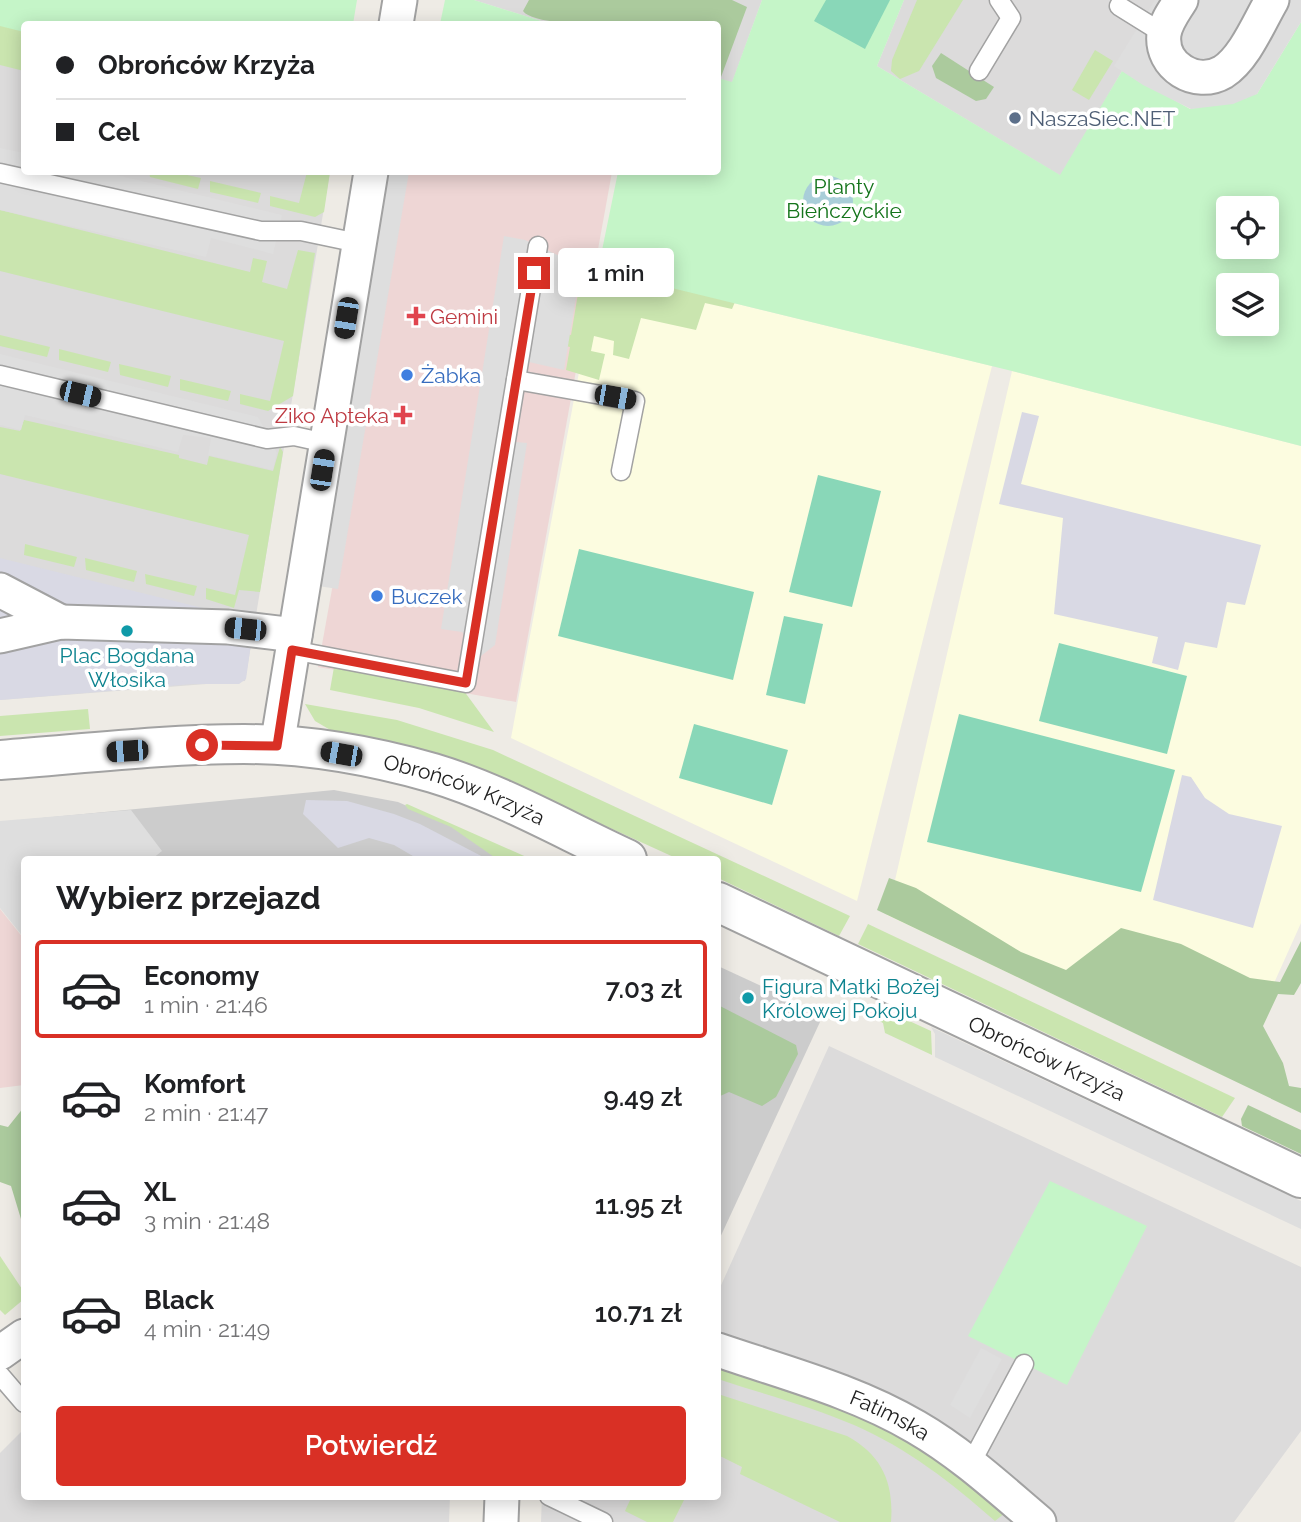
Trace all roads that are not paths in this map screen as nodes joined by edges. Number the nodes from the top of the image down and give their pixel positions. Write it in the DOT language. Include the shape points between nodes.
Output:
graph roads {
  1 [pos="400,0"];
  2 [pos="999,0"];
  3 [pos="1181,0"];
  4 [pos="1272,0"];
  5 [pos="1119,6"];
  6 [pos="396,21"];
  7 [pos="1164,34"];
  8 [pos="979,71"];
  9 [pos="0,173"];
  10 [pos="370,175"];
  11 [pos="358,243"];
  12 [pos="538,246"];
  13 [pos="0,375"];
  14 [pos="516,380"];
  15 [pos="327,443"];
  16 [pos="621,471"];
  17 [pos="0,590"];
  18 [pos="61,622"];
  19 [pos="0,636"];
  20 [pos="294,643"];
  21 [pos="277,746"];
  22 [pos="0,761"];
  23 [pos="621,856"];
  24 [pos="721,903"];
  25 [pos="1301,1178"];
  26 [pos="21,1338"];
  27 [pos="721,1351"];
  28 [pos="0,1353"];
  29 [pos="1024,1364"];
  30 [pos="0,1375"];
  31 [pos="21,1400"];
  32 [pos="970,1465"];
  33 [pos="502,1500"];
  34 [pos="557,1500"];
  35 [pos="501,1522"];
  36 [pos="603,1522"];
  37 [pos="1039,1522"];
  1 -- 6 [label="street"];
  2 -- 8 [label="lane" via="1012,18"];
  3 -- 7 [label="street"];
  4 -- 7 [label="street" via="1235,62 1214,76 1189,75 1178,69 1164,47"];
  5 -- 7 [label="lane"];
  9 -- 11 [label="lane" via="261,231 302,231"];
  10 -- 11 [label="street"];
  11 -- 15 [label="street"];
  12 -- 14 [label="lane"];
  13 -- 15 [label="lane" via="267,439 294,436"];
  14 -- 16 [label="lane" via="635,401"];
  14 -- 20 [label="lane" via="466,683"];
  15 -- 20 [label="street"];
  17 -- 18 [label="street"];
  18 -- 19 [label="street"];
  18 -- 20 [label="street" via="228,627"];
  20 -- 21 [label="street"];
  21 -- 22 [label="street, Obrońców Krzyża" via="202,745"];
  21 -- 23 [label="street, Obrońców Krzyża" via="434,774"];
  24 -- 25 [label="street, Obrońców Krzyża"];
  26 -- 28 [label="street"];
  27 -- 32 [label="street, Fatimska" via="878,1407 925,1432"];
  29 -- 32 [label="lane"];
  30 -- 31 [label="lane"];
  32 -- 37 [label="street, Fatimska"];
  33 -- 35 [label="street"];
  34 -- 36 [label="lane"];
}
